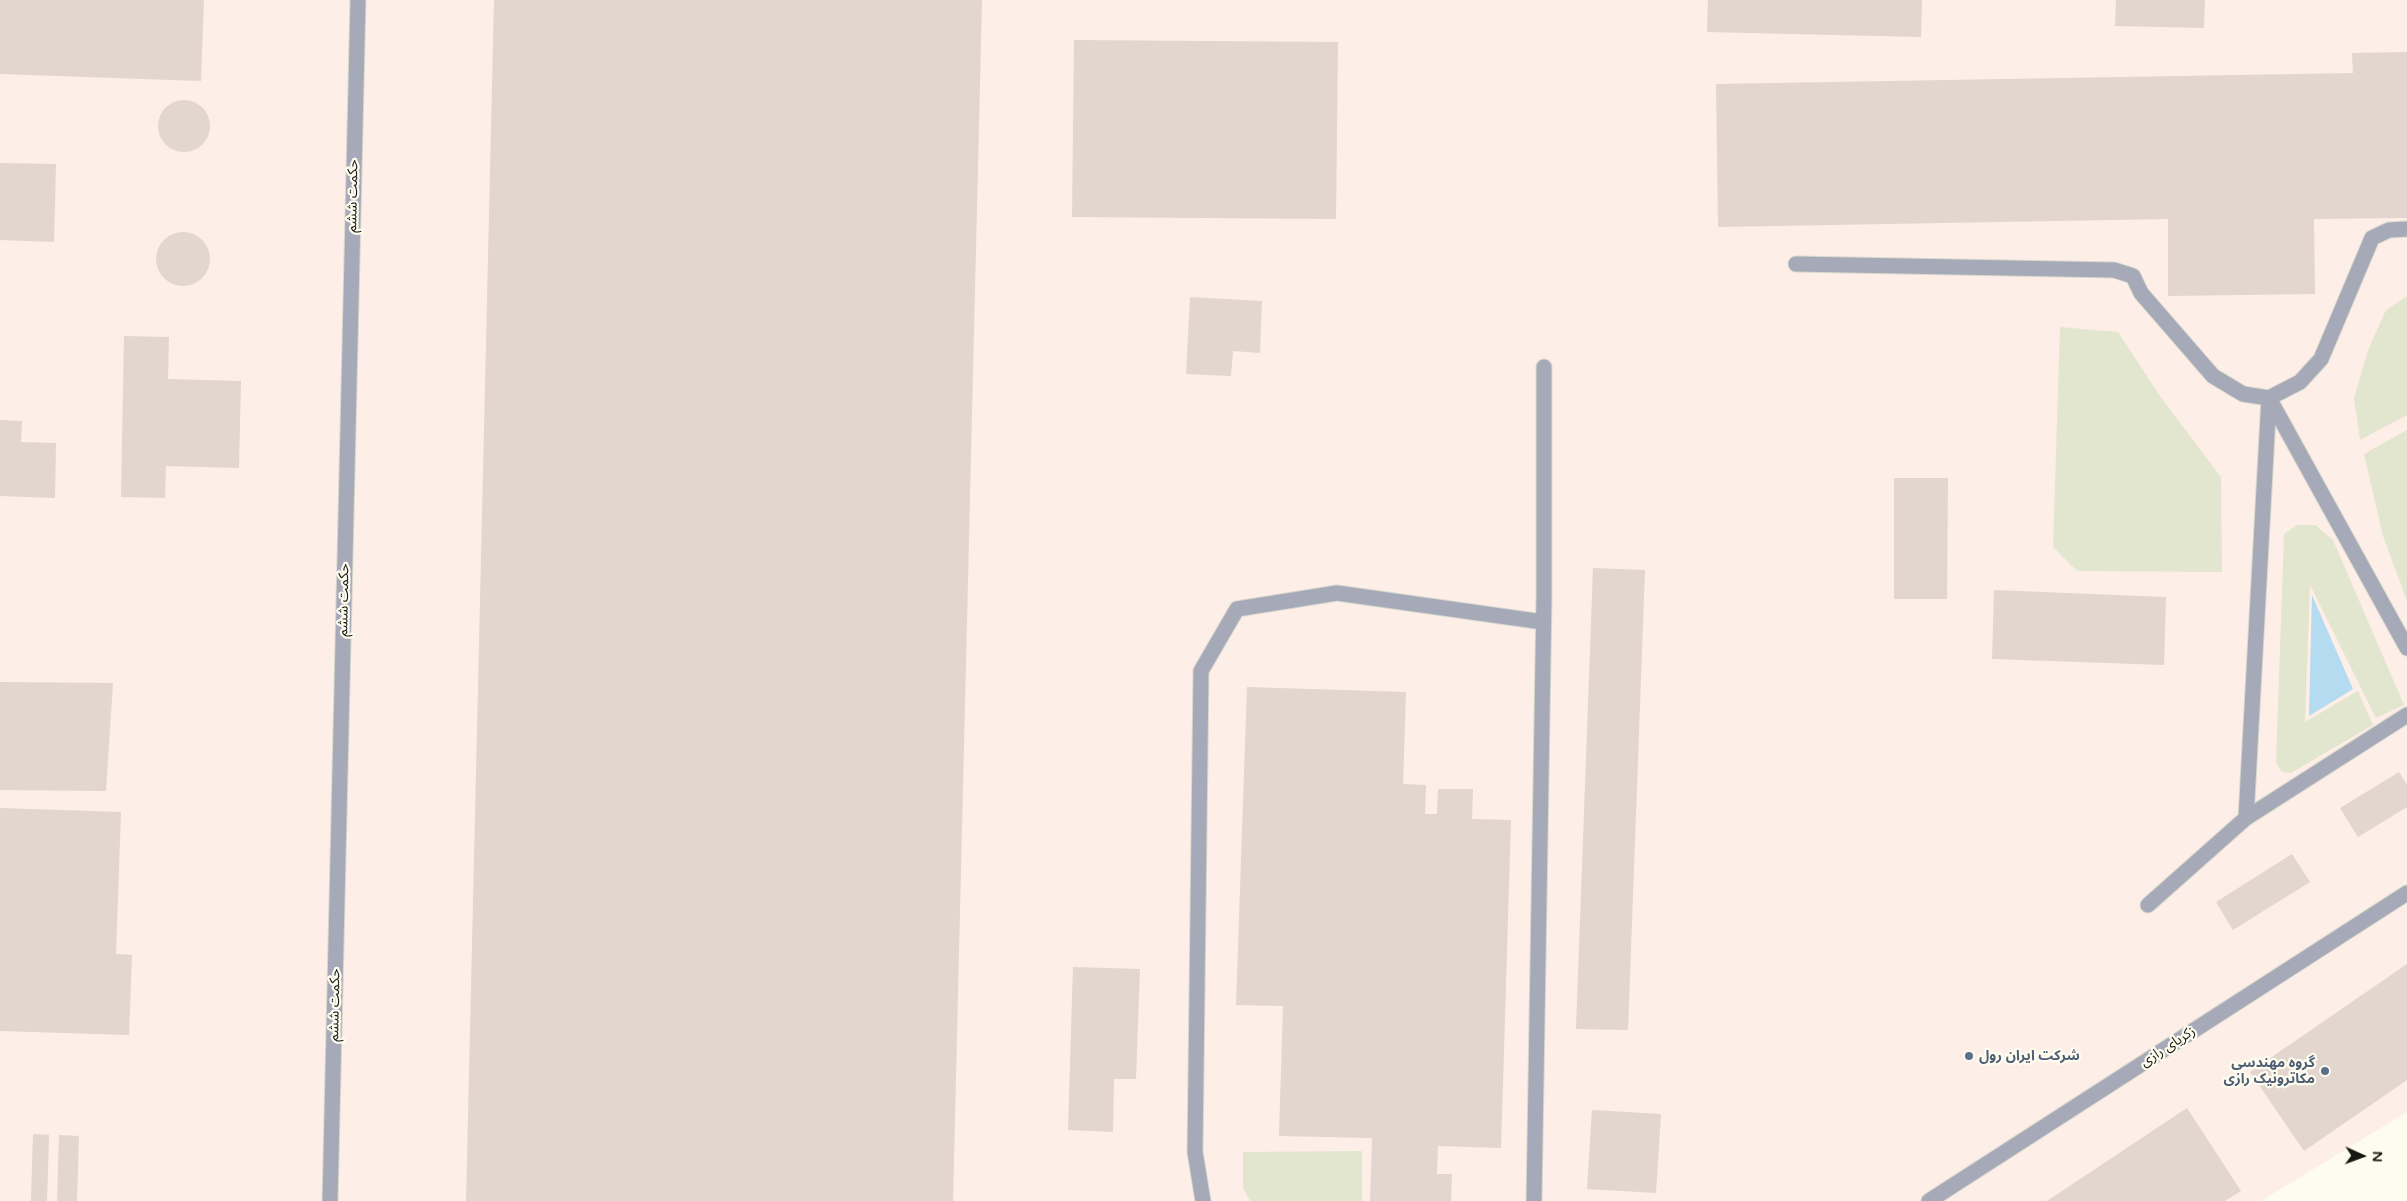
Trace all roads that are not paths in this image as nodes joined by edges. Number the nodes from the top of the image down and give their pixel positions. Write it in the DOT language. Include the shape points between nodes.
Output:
graph roads {
  1 [pos="358,0"];
  2 [pos="2407,229"];
  3 [pos="1796,264"];
  4 [pos="1544,367"];
  5 [pos="2269,398"];
  6 [pos="1544,622"];
  7 [pos="2407,648"];
  8 [pos="2407,715"];
  9 [pos="2246,818"];
  10 [pos="2407,893"];
  11 [pos="2148,905"];
  12 [pos="330,1201"];
  13 [pos="1203,1201"];
  14 [pos="1534,1201"];
  15 [pos="1928,1201"];
  1 -- 12 [label="street, حکمت ششم"];
  2 -- 5 [label="street" via="2389,230 2372,238 2321,359 2300,382"];
  3 -- 5 [label="street" via="2114,270 2133,276 2141,293 2213,376 2243,394"];
  4 -- 6 [label="street"];
  5 -- 7 [label="street"];
  5 -- 9 [label="street"];
  6 -- 13 [label="street" via="1337,593 1237,609 1228,624 1201,671 1195,1152"];
  6 -- 14 [label="street"];
  8 -- 9 [label="street"];
  9 -- 11 [label="street"];
  10 -- 15 [label="street, زکریای رازی"];
}
